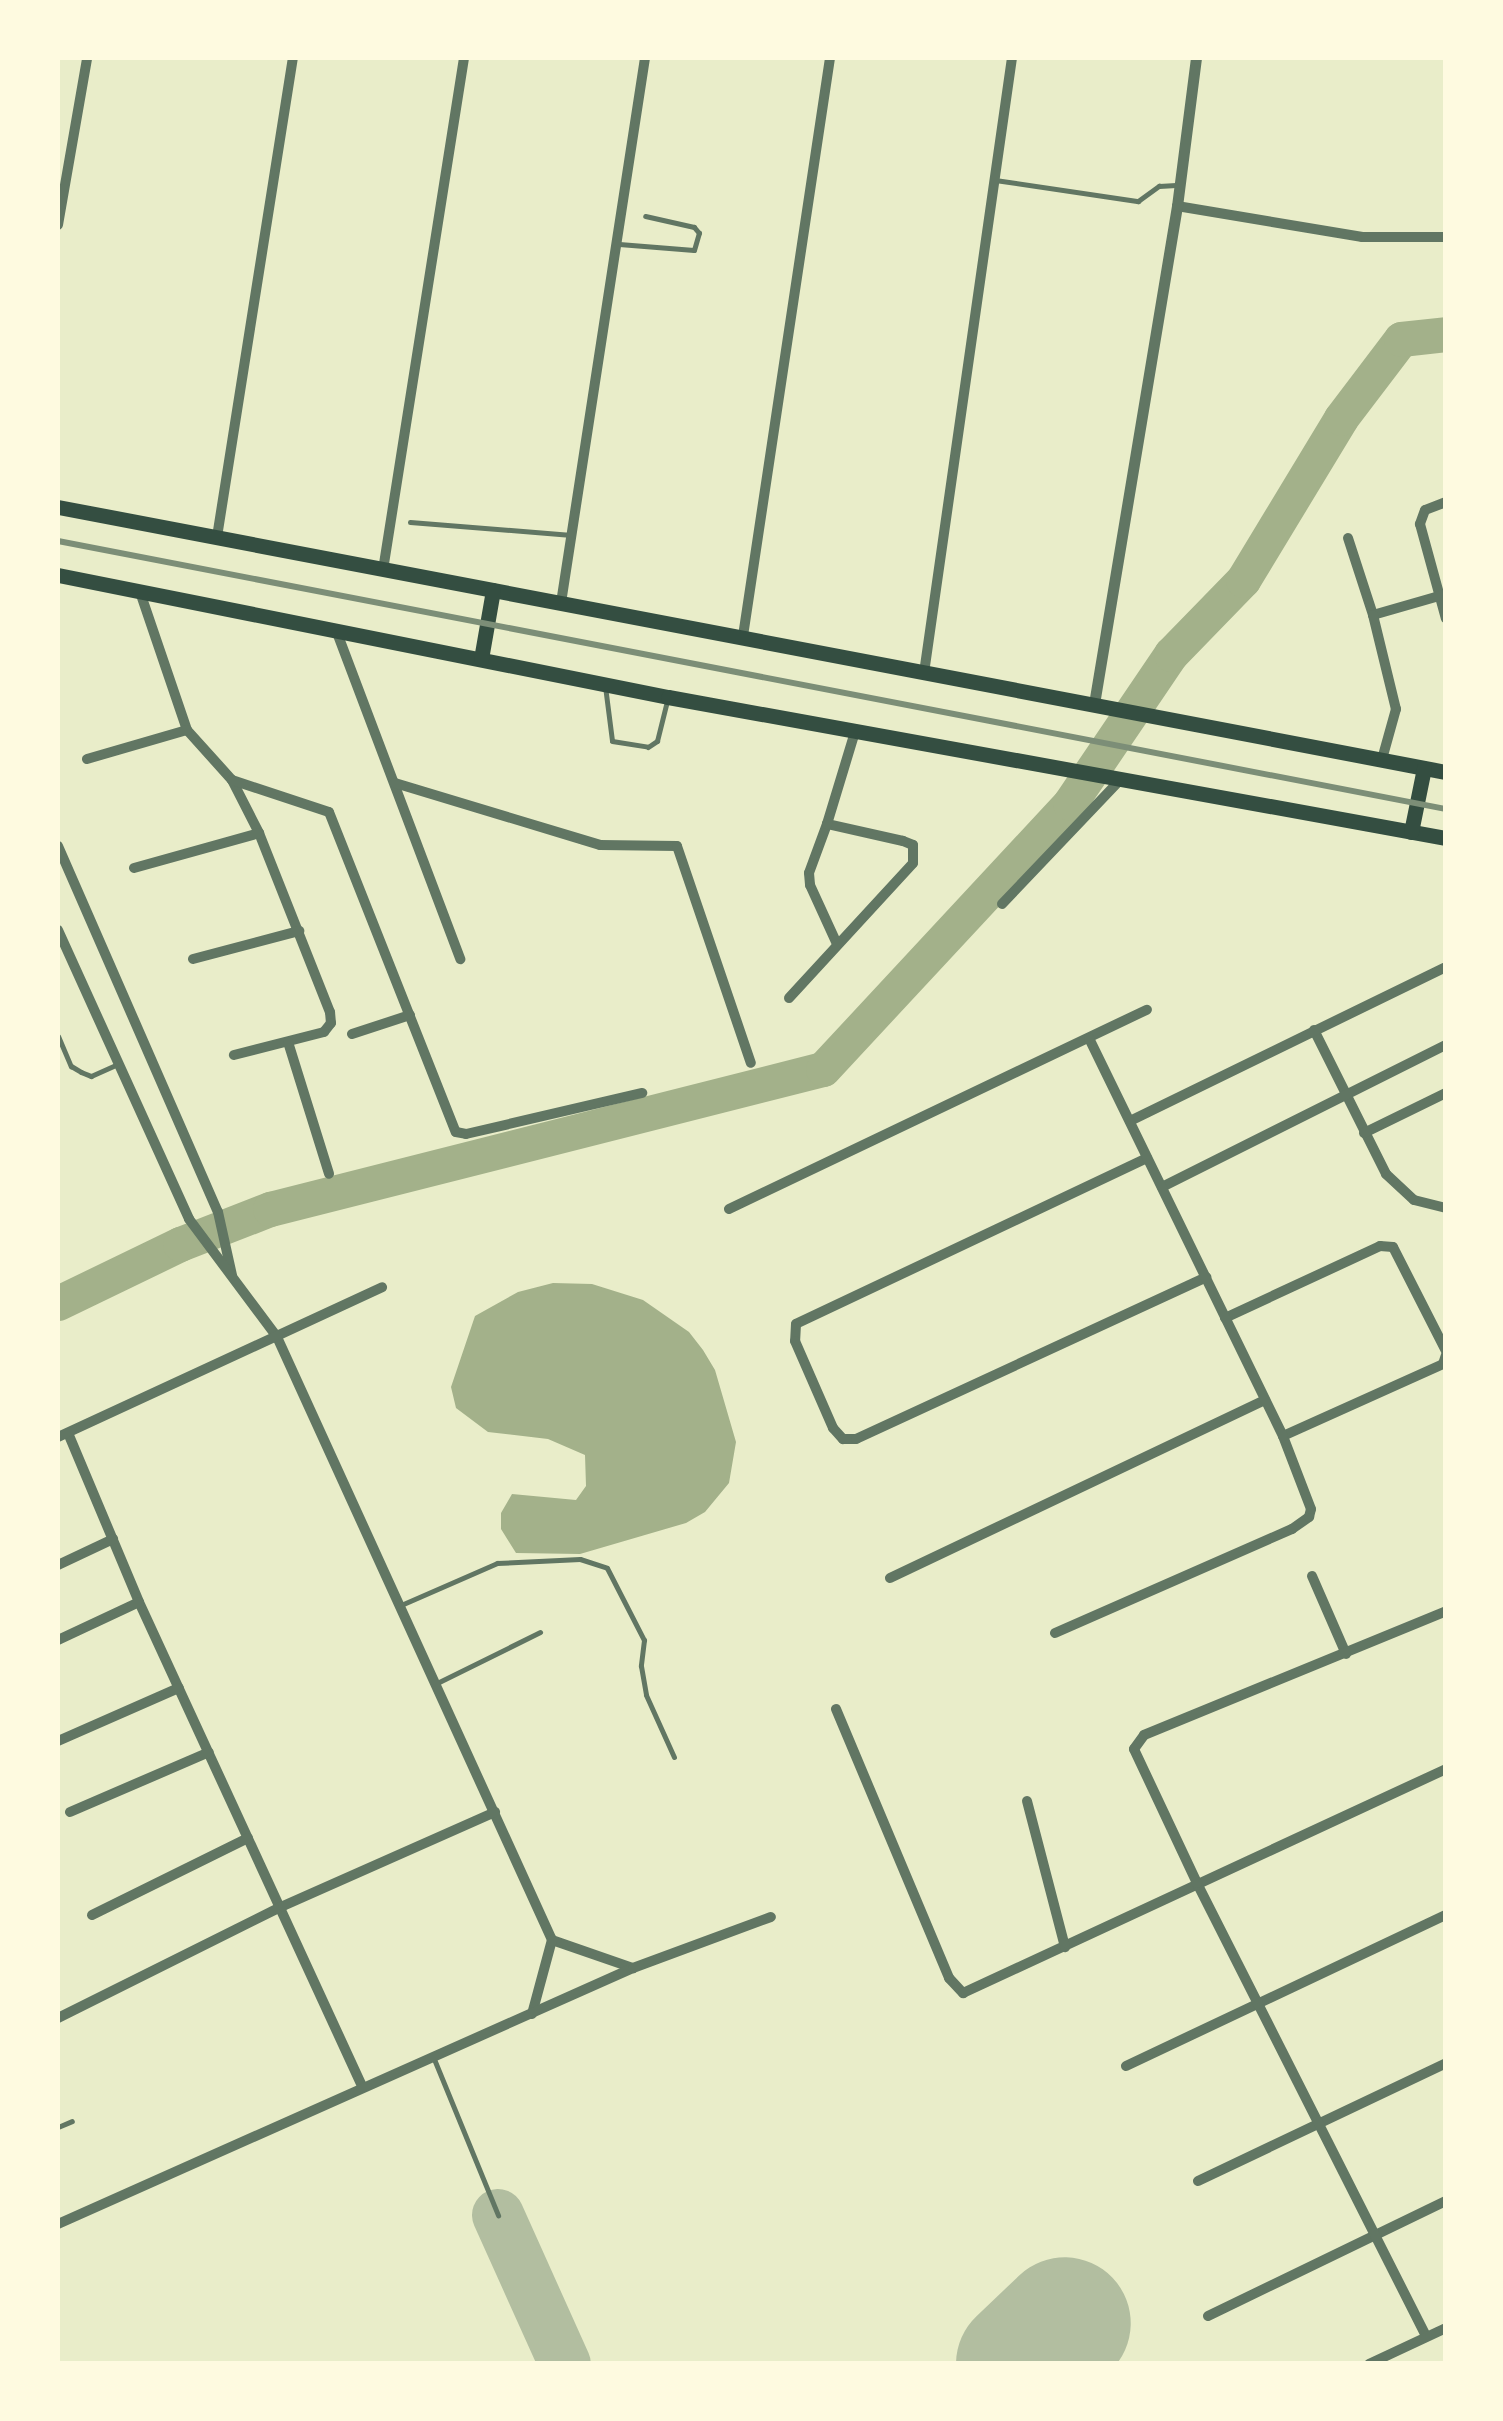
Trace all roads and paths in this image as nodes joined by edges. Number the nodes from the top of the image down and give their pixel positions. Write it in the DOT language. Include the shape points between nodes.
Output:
graph roads {
  1 [pos="86,58"];
  2 [pos="293,58"];
  3 [pos="464,58"];
  4 [pos="646,58"];
  5 [pos="830,58"];
  6 [pos="1012,58"];
  7 [pos="1196,58"];
  8 [pos="995,180"];
  9 [pos="1180,184"];
  10 [pos="1177,206"];
  11 [pos="645,216"];
  12 [pos="58,222"];
  13 [pos="1446,237"];
  14 [pos="617,243"];
  15 [pos="1446,502"];
  16 [pos="58,506"];
  17 [pos="410,522"];
  18 [pos="571,535"];
  19 [pos="217,537"];
  20 [pos="1348,538"];
  21 [pos="382,570"];
  22 [pos="58,576"];
  23 [pos="493,590"];
  24 [pos="140,592"];
  25 [pos="1442,594"];
  26 [pos="561,603"];
  27 [pos="1374,615"];
  28 [pos="1446,619"];
  29 [pos="336,630"];
  30 [pos="743,636"];
  31 [pos="481,659"];
  32 [pos="924,673"];
  33 [pos="605,683"];
  34 [pos="668,697"];
  35 [pos="1094,704"];
  36 [pos="187,730"];
  37 [pos="855,732"];
  38 [pos="86,759"];
  39 [pos="1382,760"];
  40 [pos="1424,768"];
  41 [pos="1446,772"];
  42 [pos="232,780"];
  43 [pos="1112,780"];
  44 [pos="396,784"];
  45 [pos="827,824"];
  46 [pos="259,832"];
  47 [pos="1411,832"];
  48 [pos="1446,838"];
  49 [pos="58,846"];
  50 [pos="134,868"];
  51 [pos="1002,904"];
  52 [pos="58,930"];
  53 [pos="299,931"];
  54 [pos="837,944"];
  55 [pos="193,959"];
  56 [pos="460,959"];
  57 [pos="1446,967"];
  58 [pos="789,998"];
  59 [pos="1146,1010"];
  60 [pos="410,1015"];
  61 [pos="1314,1030"];
  62 [pos="352,1034"];
  63 [pos="58,1036"];
  64 [pos="1089,1039"];
  65 [pos="288,1042"];
  66 [pos="1446,1045"];
  67 [pos="234,1054"];
  68 [pos="120,1062"];
  69 [pos="751,1063"];
  70 [pos="642,1093"];
  71 [pos="1446,1094"];
  72 [pos="1344,1096"];
  73 [pos="1130,1120"];
  74 [pos="1364,1132"];
  75 [pos="1147,1158"];
  76 [pos="329,1174"];
  77 [pos="1162,1187"];
  78 [pos="1442,1206"];
  79 [pos="728,1210"];
  80 [pos="1206,1276"];
  81 [pos="233,1279"];
  82 [pos="382,1287"];
  83 [pos="1225,1318"];
  84 [pos="277,1337"];
  85 [pos="1446,1353"];
  86 [pos="1265,1400"];
  87 [pos="63,1435"];
  88 [pos="1282,1436"];
  89 [pos="113,1539"];
  90 [pos="58,1565"];
  91 [pos="1312,1576"];
  92 [pos="890,1578"];
  93 [pos="139,1602"];
  94 [pos="401,1605"];
  95 [pos="1446,1611"];
  96 [pos="540,1632"];
  97 [pos="1055,1634"];
  98 [pos="58,1640"];
  99 [pos="1346,1654"];
  100 [pos="437,1683"];
  101 [pos="180,1688"];
  102 [pos="836,1710"];
  103 [pos="58,1741"];
  104 [pos="209,1752"];
  105 [pos="674,1757"];
  106 [pos="1446,1770"];
  107 [pos="1027,1801"];
  108 [pos="70,1812"];
  109 [pos="495,1812"];
  110 [pos="248,1838"];
  111 [pos="1197,1883"];
  112 [pos="283,1906"];
  113 [pos="92,1914"];
  114 [pos="1446,1915"];
  115 [pos="771,1917"];
  116 [pos="552,1940"];
  117 [pos="1066,1947"];
  118 [pos="633,1968"];
  119 [pos="1258,2002"];
  120 [pos="532,2014"];
  121 [pos="58,2018"];
  122 [pos="433,2056"];
  123 [pos="1446,2063"];
  124 [pos="1126,2066"];
  125 [pos="362,2086"];
  126 [pos="72,2120"];
  127 [pos="1318,2121"];
  128 [pos="58,2127"];
  129 [pos="1198,2181"];
  130 [pos="1446,2201"];
  131 [pos="498,2216"];
  132 [pos="58,2224"];
  133 [pos="1374,2233"];
  134 [pos="1208,2316"];
  135 [pos="1446,2328"];
  136 [pos="1426,2336"];
  137 [pos="1369,2364"];
  1 -- 12 [label="street"];
  2 -- 19 [label="street"];
  3 -- 21 [label="street"];
  4 -- 14 [label="street"];
  5 -- 30 [label="street"];
  6 -- 8 [label="street"];
  7 -- 9 [label="street"];
  8 -- 9 [label="lane" via="1138,201 1158,186"];
  8 -- 32 [label="street"];
  9 -- 10 [label="street"];
  10 -- 13 [label="street" via="1362,237"];
  10 -- 35 [label="street"];
  11 -- 14 [label="lane" via="694,228 694,250"];
  14 -- 18 [label="street"];
  15 -- 25 [label="street" via="1424,510 1420,524"];
  16 -- 19 [label="main road"];
  17 -- 18 [label="lane"];
  18 -- 26 [label="street"];
  19 -- 21 [label="main road"];
  20 -- 27 [label="street"];
  21 -- 23 [label="main road"];
  22 -- 24 [label="main road"];
  23 -- 26 [label="main road"];
  23 -- 31 [label="main road"];
  24 -- 29 [label="main road"];
  24 -- 36 [label="street"];
  25 -- 27 [label="street"];
  25 -- 28 [label="street"];
  26 -- 30 [label="main road"];
  27 -- 39 [label="street" via="1396,709"];
  29 -- 31 [label="main road"];
  29 -- 44 [label="street"];
  30 -- 32 [label="main road"];
  31 -- 33 [label="main road"];
  32 -- 35 [label="main road"];
  33 -- 34 [label="main road"];
  33 -- 34 [label="lane" via="612,741 648,747 657,741"];
  34 -- 37 [label="main road"];
  35 -- 39 [label="main road"];
  36 -- 38 [label="street"];
  36 -- 42 [label="street"];
  37 -- 43 [label="main road"];
  37 -- 45 [label="street"];
  39 -- 40 [label="main road"];
  40 -- 41 [label="main road"];
  40 -- 47 [label="main road"];
  42 -- 46 [label="street"];
  42 -- 60 [label="street" via="329,812"];
  43 -- 47 [label="main road"];
  43 -- 51 [label="street"];
  44 -- 56 [label="street"];
  44 -- 69 [label="street" via="600,845 677,846"];
  45 -- 54 [label="street" via="810,885"];
  45 -- 54 [label="street" via="904,841 916,854"];
  46 -- 50 [label="street"];
  46 -- 53 [label="street"];
  47 -- 48 [label="main road"];
  49 -- 81 [label="street" via="218,1212"];
  52 -- 68 [label="street"];
  53 -- 55 [label="street"];
  53 -- 65 [label="street" via="331,1023 324,1032"];
  54 -- 58 [label="street"];
  57 -- 61 [label="street"];
  59 -- 64 [label="street"];
  60 -- 62 [label="street"];
  60 -- 70 [label="street" via="456,1132"];
  61 -- 72 [label="street"];
  61 -- 73 [label="street"];
  63 -- 68 [label="lane" via="71,1066 81,1072 91,1076"];
  64 -- 73 [label="street"];
  64 -- 79 [label="street"];
  65 -- 67 [label="street"];
  65 -- 76 [label="street"];
  66 -- 72 [label="street"];
  68 -- 81 [label="street" via="189,1219"];
  71 -- 74 [label="street"];
  72 -- 74 [label="street"];
  72 -- 77 [label="street"];
  73 -- 75 [label="street"];
  74 -- 78 [label="street" via="1393,1182 1414,1200"];
  75 -- 77 [label="street"];
  75 -- 80 [label="street" via="796,1324 795,1340 833,1428 843,1440 856,1439"];
  77 -- 80 [label="street"];
  80 -- 83 [label="street"];
  81 -- 84 [label="street"];
  82 -- 84 [label="street"];
  83 -- 85 [label="street" via="1380,1246 1393,1247"];
  83 -- 86 [label="street"];
  84 -- 87 [label="street"];
  84 -- 94 [label="street"];
  85 -- 88 [label="street" via="1442,1364"];
  86 -- 88 [label="street"];
  86 -- 92 [label="street"];
  87 -- 89 [label="street"];
  88 -- 97 [label="street" via="1311,1510 1302,1523"];
  89 -- 90 [label="street"];
  89 -- 93 [label="street"];
  91 -- 99 [label="street"];
  93 -- 98 [label="street"];
  93 -- 101 [label="street"];
  94 -- 100 [label="street"];
  94 -- 105 [label="lane" via="496,1563 580,1559 607,1568 644,1640 646,1695"];
  95 -- 99 [label="street"];
  96 -- 100 [label="lane"];
  99 -- 111 [label="street" via="1136,1742 1135,1758"];
  100 -- 109 [label="street"];
  101 -- 103 [label="street"];
  101 -- 104 [label="street"];
  102 -- 117 [label="street" via="956,1988 970,1992"];
  104 -- 108 [label="street"];
  104 -- 110 [label="street"];
  106 -- 111 [label="street"];
  107 -- 117 [label="street"];
  109 -- 112 [label="street"];
  109 -- 116 [label="street"];
  110 -- 112 [label="street"];
  110 -- 113 [label="street"];
  111 -- 117 [label="street"];
  111 -- 119 [label="street"];
  112 -- 121 [label="street"];
  112 -- 125 [label="street"];
  114 -- 119 [label="street"];
  115 -- 118 [label="street"];
  116 -- 118 [label="street"];
  116 -- 120 [label="street"];
  118 -- 120 [label="street"];
  119 -- 124 [label="street"];
  119 -- 127 [label="street"];
  120 -- 122 [label="street"];
  122 -- 125 [label="street"];
  122 -- 131 [label="lane"];
  123 -- 127 [label="street"];
  125 -- 132 [label="street"];
  126 -- 128 [label="lane"];
  127 -- 129 [label="street"];
  127 -- 133 [label="street"];
  130 -- 133 [label="street"];
  133 -- 134 [label="street"];
  133 -- 136 [label="street"];
  135 -- 136 [label="street"];
  136 -- 137 [label="street"];
}
